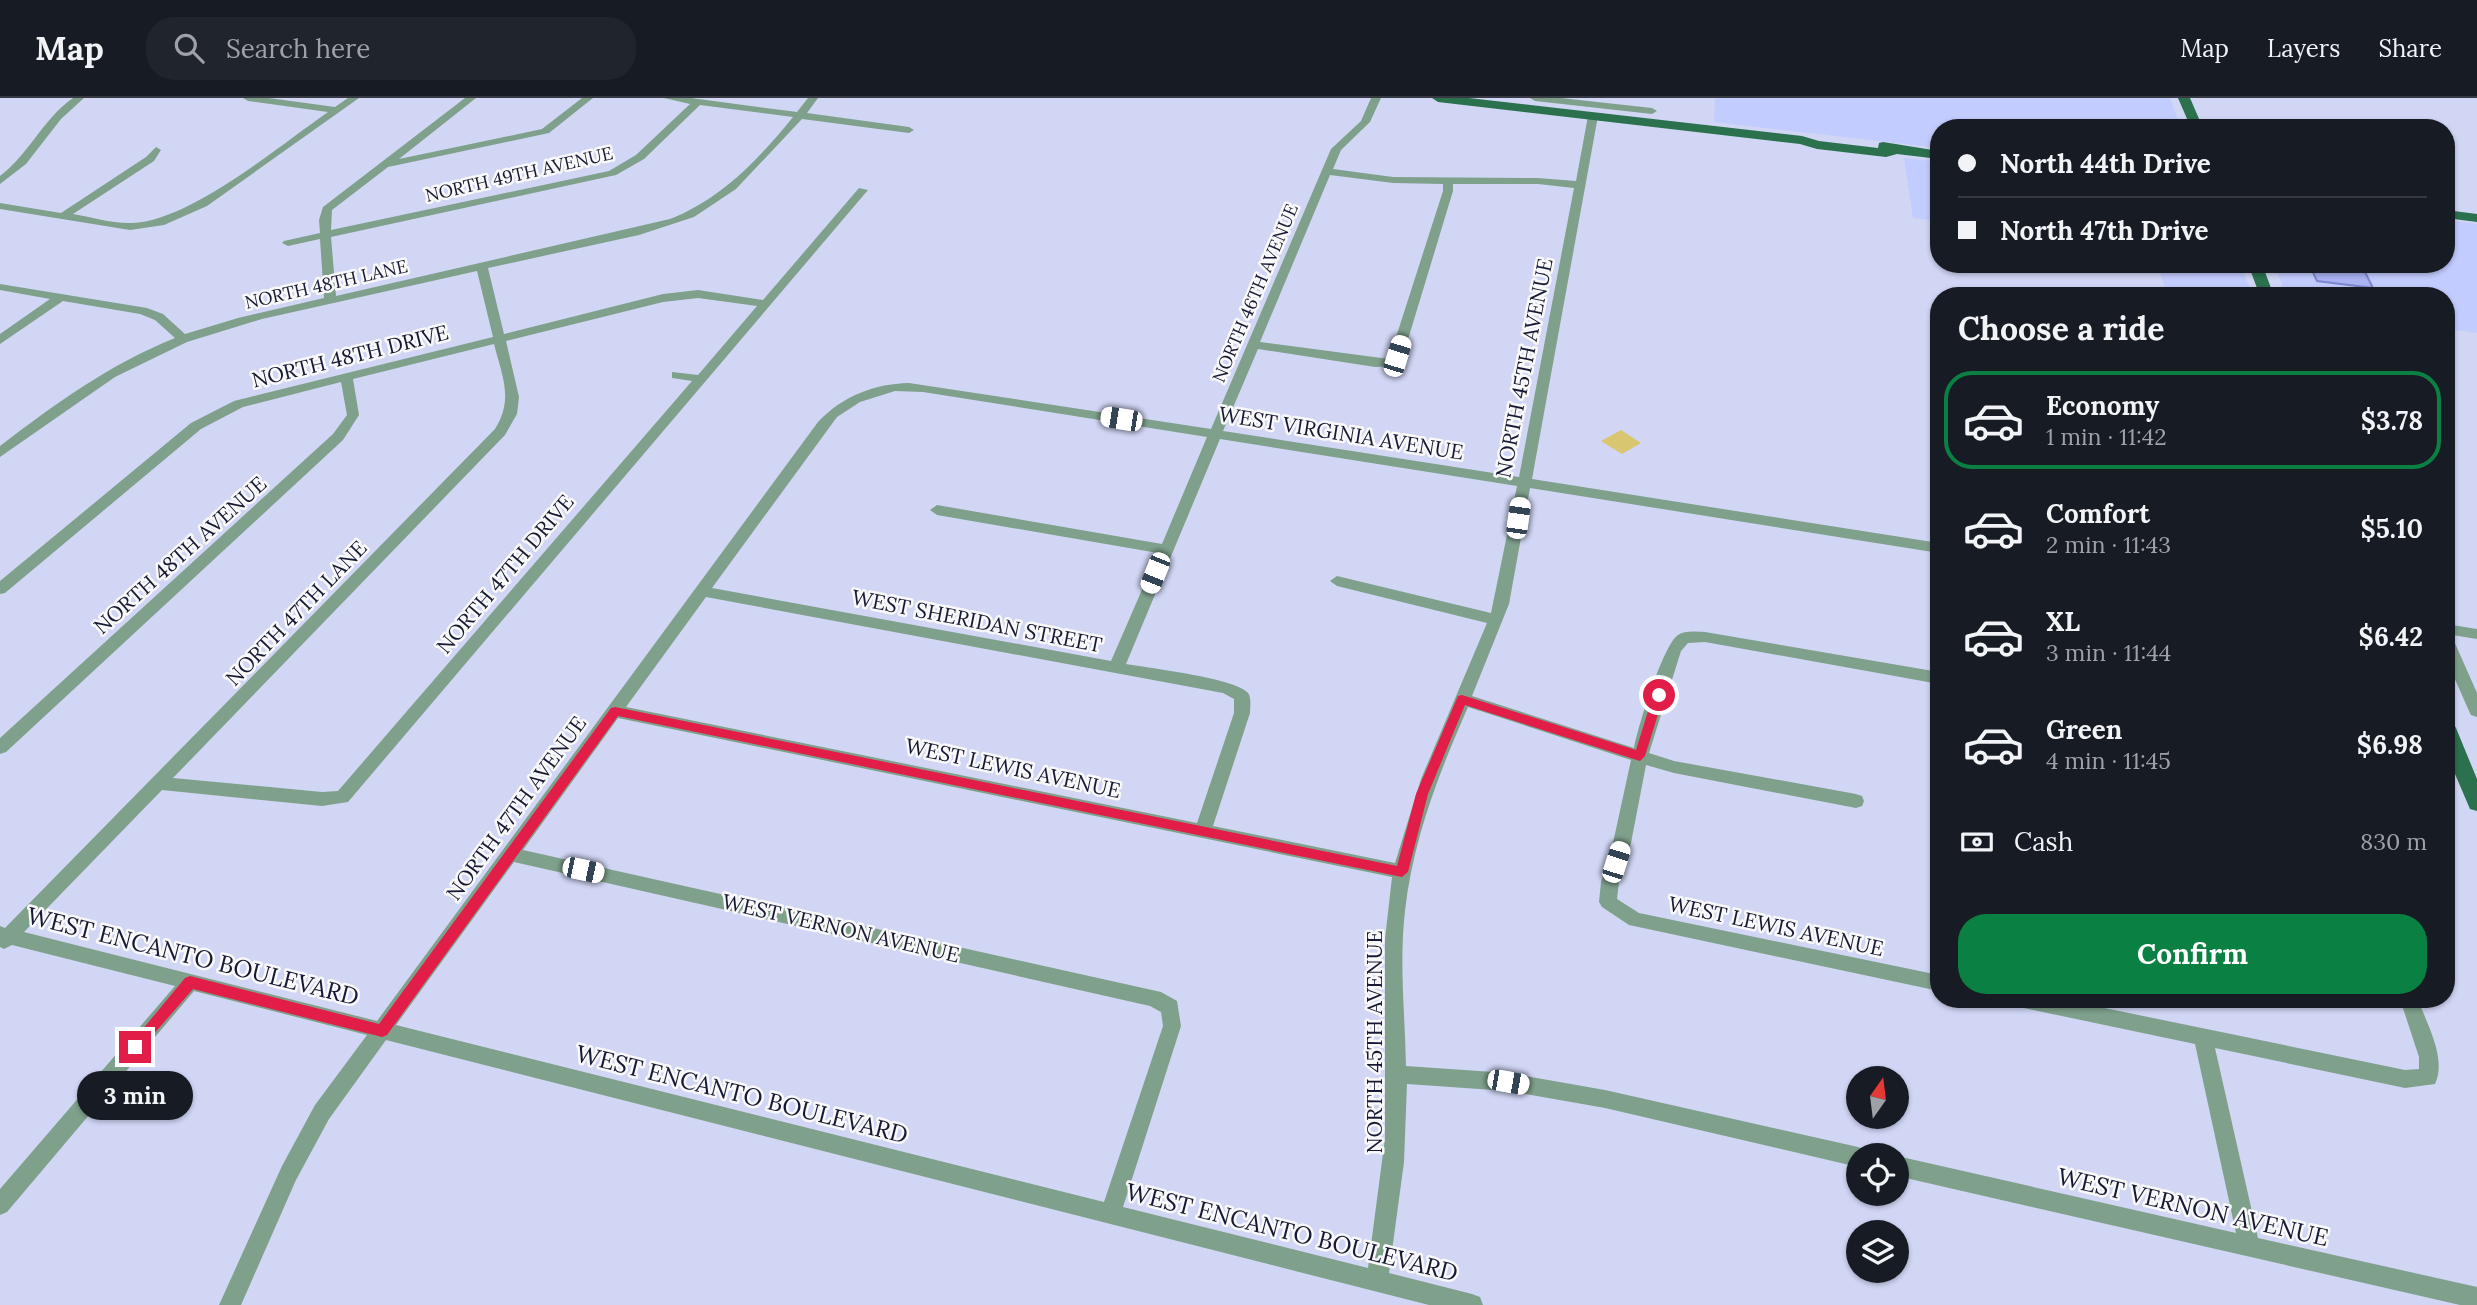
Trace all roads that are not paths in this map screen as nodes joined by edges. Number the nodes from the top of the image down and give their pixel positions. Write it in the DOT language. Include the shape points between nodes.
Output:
graph roads {
  1 [pos="79,98"];
  2 [pos="248,98"];
  3 [pos="354,98"];
  4 [pos="471,98"];
  5 [pos="588,98"];
  6 [pos="669,98"];
  7 [pos="813,98"];
  8 [pos="826,98"];
  9 [pos="1376,98"];
  10 [pos="1438,98"];
  11 [pos="1535,98"];
  12 [pos="1653,98"];
  13 [pos="2184,98"];
  14 [pos="698,102"];
  15 [pos="335,110"];
  16 [pos="801,115"];
  17 [pos="1593,116"];
  18 [pos="1651,117"];
  19 [pos="2193,119"];
  20 [pos="909,130"];
  21 [pos="156,150"];
  22 [pos="1930,154"];
  23 [pos="383,165"];
  24 [pos="1326,171"];
  25 [pos="0,181"];
  26 [pos="1448,182"];
  27 [pos="1581,184"];
  28 [pos="863,190"];
  29 [pos="0,206"];
  30 [pos="2455,215"];
  31 [pos="63,216"];
  32 [pos="2477,218"];
  33 [pos="325,235"];
  34 [pos="288,243"];
  35 [pos="481,267"];
  36 [pos="0,288"];
  37 [pos="61,297"];
  38 [pos="330,301"];
  39 [pos="767,304"];
  40 [pos="500,337"];
  41 [pos="183,339"];
  42 [pos="0,340"];
  43 [pos="1252,344"];
  44 [pos="676,375"];
  45 [pos="346,376"];
  46 [pos="702,379"];
  47 [pos="876,382"];
  48 [pos="1063,410"];
  49 [pos="1056,424"];
  50 [pos="1213,433"];
  51 [pos="0,453"];
  52 [pos="1523,484"];
  53 [pos="937,510"];
  54 [pos="1696,510"];
  55 [pos="1695,527"];
  56 [pos="1892,541"];
  57 [pos="1930,547"];
  58 [pos="1165,549"];
  59 [pos="1894,557"];
  60 [pos="1336,581"];
  61 [pos="0,589"];
  62 [pos="704,591"];
  63 [pos="1496,620"];
  64 [pos="2455,630"];
  65 [pos="2477,634"];
  66 [pos="2455,661"];
  67 [pos="1116,668"];
  68 [pos="1930,676"];
  69 [pos="1462,699"];
  70 [pos="615,711"];
  71 [pos="2477,711"];
  72 [pos="0,748"];
  73 [pos="2455,750"];
  74 [pos="1640,756"];
  75 [pos="159,783"];
  76 [pos="1856,801"];
  77 [pos="2477,803"];
  78 [pos="1203,831"];
  79 [pos="511,854"];
  80 [pos="1402,872"];
  81 [pos="3,939"];
  82 [pos="1930,981"];
  83 [pos="190,982"];
  84 [pos="2061,1008"];
  85 [pos="2412,1008"];
  86 [pos="382,1031"];
  87 [pos="2203,1038"];
  88 [pos="1397,1074"];
  89 [pos="1846,1154"];
  90 [pos="1909,1169"];
  91 [pos="0,1205"];
  92 [pos="1111,1213"];
  93 [pos="2250,1248"];
  94 [pos="1377,1281"];
  95 [pos="2477,1298"];
  96 [pos="230,1305"];
  97 [pos="1472,1305"];
  1 -- 25 [label="street" via="64,107 26,161"];
  2 -- 15 [label="street"];
  3 -- 15 [label="street"];
  4 -- 23 [label="street"];
  5 -- 23 [label="street" via="545,131"];
  6 -- 14 [label="street"];
  7 -- 16 [label="street, NORTH 48TH LANE"];
  8 -- 16 [label="street, NORTH 48TH LANE"];
  9 -- 24 [label="street, NORTH 46TH AVENUE" via="1365,122 1343,140"];
  10 -- 17 [label="main road"];
  11 -- 18 [label="street"];
  12 -- 18 [label="street"];
  13 -- 19 [label="main road"];
  14 -- 16 [label="street"];
  14 -- 33 [label="street, NORTH 49TH AVENUE" via="640,156 611,173"];
  15 -- 31 [label="street" via="203,204 160,223 130,227"];
  16 -- 20 [label="street"];
  16 -- 35 [label="street, NORTH 48TH LANE" via="693,220"];
  17 -- 18 [label="main road"];
  17 -- 27 [label="street, NORTH 45TH AVENUE"];
  18 -- 22 [label="main road" via="1816,145"];
  21 -- 31 [label="street" via="150,159"];
  23 -- 33 [label="street" via="327,209"];
  24 -- 26 [label="street"];
  24 -- 43 [label="street, NORTH 46TH AVENUE"];
  26 -- 27 [label="street"];
  26 -- 43 [label="street" via="1392,363"];
  27 -- 52 [label="street, NORTH 45TH AVENUE"];
  28 -- 39 [label="street, NORTH 47TH DRIVE"];
  29 -- 31 [label="street"];
  30 -- 32 [label="main road"];
  33 -- 34 [label="street, NORTH 49TH AVENUE"];
  33 -- 38 [label="street"];
  35 -- 38 [label="street, NORTH 48TH LANE"];
  35 -- 40 [label="street, NORTH 47TH LANE"];
  36 -- 37 [label="street"];
  37 -- 41 [label="street" via="143,311 159,317"];
  37 -- 42 [label="street"];
  38 -- 41 [label="street, NORTH 48TH LANE"];
  39 -- 40 [label="street, NORTH 48TH DRIVE" via="680,295"];
  39 -- 46 [label="street, NORTH 47TH DRIVE"];
  40 -- 45 [label="street, NORTH 48TH DRIVE"];
  40 -- 75 [label="street, NORTH 47TH LANE" via="513,397 511,414 500,432"];
  41 -- 51 [label="street, NORTH 48TH LANE" via="125,366 67,402"];
  43 -- 50 [label="street, NORTH 46TH AVENUE"];
  44 -- 46 [label="street"];
  45 -- 61 [label="street, NORTH 48TH DRIVE" via="239,404 196,426"];
  45 -- 72 [label="street, NORTH 48TH AVENUE" via="353,415 338,437"];
  46 -- 75 [label="street, NORTH 47TH DRIVE" via="342,797"];
  47 -- 48 [label="street, WEST VIRGINIA AVENUE"];
  47 -- 62 [label="street, NORTH 47TH AVENUE" via="829,417"];
  48 -- 49 [label="street"];
  48 -- 50 [label="street, WEST VIRGINIA AVENUE"];
  50 -- 52 [label="street, WEST VIRGINIA AVENUE"];
  50 -- 58 [label="street, NORTH 46TH AVENUE"];
  52 -- 54 [label="street, WEST VIRGINIA AVENUE"];
  52 -- 63 [label="street, NORTH 45TH AVENUE" via="1507,584"];
  53 -- 58 [label="street"];
  54 -- 55 [label="street"];
  54 -- 56 [label="street, WEST VIRGINIA AVENUE"];
  56 -- 57 [label="street, WEST VIRGINIA AVENUE"];
  56 -- 59 [label="street"];
  58 -- 67 [label="street, NORTH 46TH AVENUE"];
  60 -- 63 [label="street"];
  62 -- 67 [label="street, WEST SHERIDAN STREET"];
  62 -- 70 [label="street, NORTH 47TH AVENUE"];
  63 -- 69 [label="street, NORTH 45TH AVENUE"];
  64 -- 65 [label="street"];
  66 -- 71 [label="street"];
  67 -- 78 [label="street, WEST SHERIDAN STREET" via="1226,688 1242,696 1242,713"];
  68 -- 74 [label="street" via="1704,637 1684,638 1674,649"];
  69 -- 74 [label="street"];
  69 -- 80 [label="street, NORTH 45TH AVENUE" via="1422,794"];
  70 -- 78 [label="street, WEST LEWIS AVENUE"];
  70 -- 79 [label="street, NORTH 47TH AVENUE"];
  73 -- 77 [label="main road"];
  74 -- 76 [label="street" via="1704,773"];
  74 -- 82 [label="street, WEST LEWIS AVENUE" via="1608,902 1635,920"];
  75 -- 81 [label="street, NORTH 47TH LANE"];
  78 -- 80 [label="street, WEST LEWIS AVENUE"];
  79 -- 86 [label="street, NORTH 47TH AVENUE"];
  79 -- 92 [label="street, WEST VERNON AVENUE" via="1154,998 1170,1007 1172,1026"];
  80 -- 88 [label="street, NORTH 45TH AVENUE" via="1392,956"];
  81 -- 83 [label="street, WEST ENCANTO BOULEVARD"];
  83 -- 86 [label="street, WEST ENCANTO BOULEVARD"];
  83 -- 91 [label="street"];
  84 -- 87 [label="street"];
  85 -- 87 [label="street" via="2429,1057 2428,1078 2405,1079"];
  86 -- 92 [label="street, WEST ENCANTO BOULEVARD"];
  86 -- 96 [label="street, NORTH 47TH AVENUE" via="306,1139"];
  87 -- 93 [label="street"];
  88 -- 89 [label="street" via="1508,1082 1592,1096"];
  88 -- 94 [label="street, NORTH 45TH AVENUE" via="1394,1172"];
  90 -- 93 [label="street, WEST VERNON AVENUE"];
  92 -- 94 [label="street, WEST ENCANTO BOULEVARD"];
  93 -- 95 [label="street, WEST VERNON AVENUE"];
  94 -- 97 [label="street, WEST ENCANTO BOULEVARD"];
}
